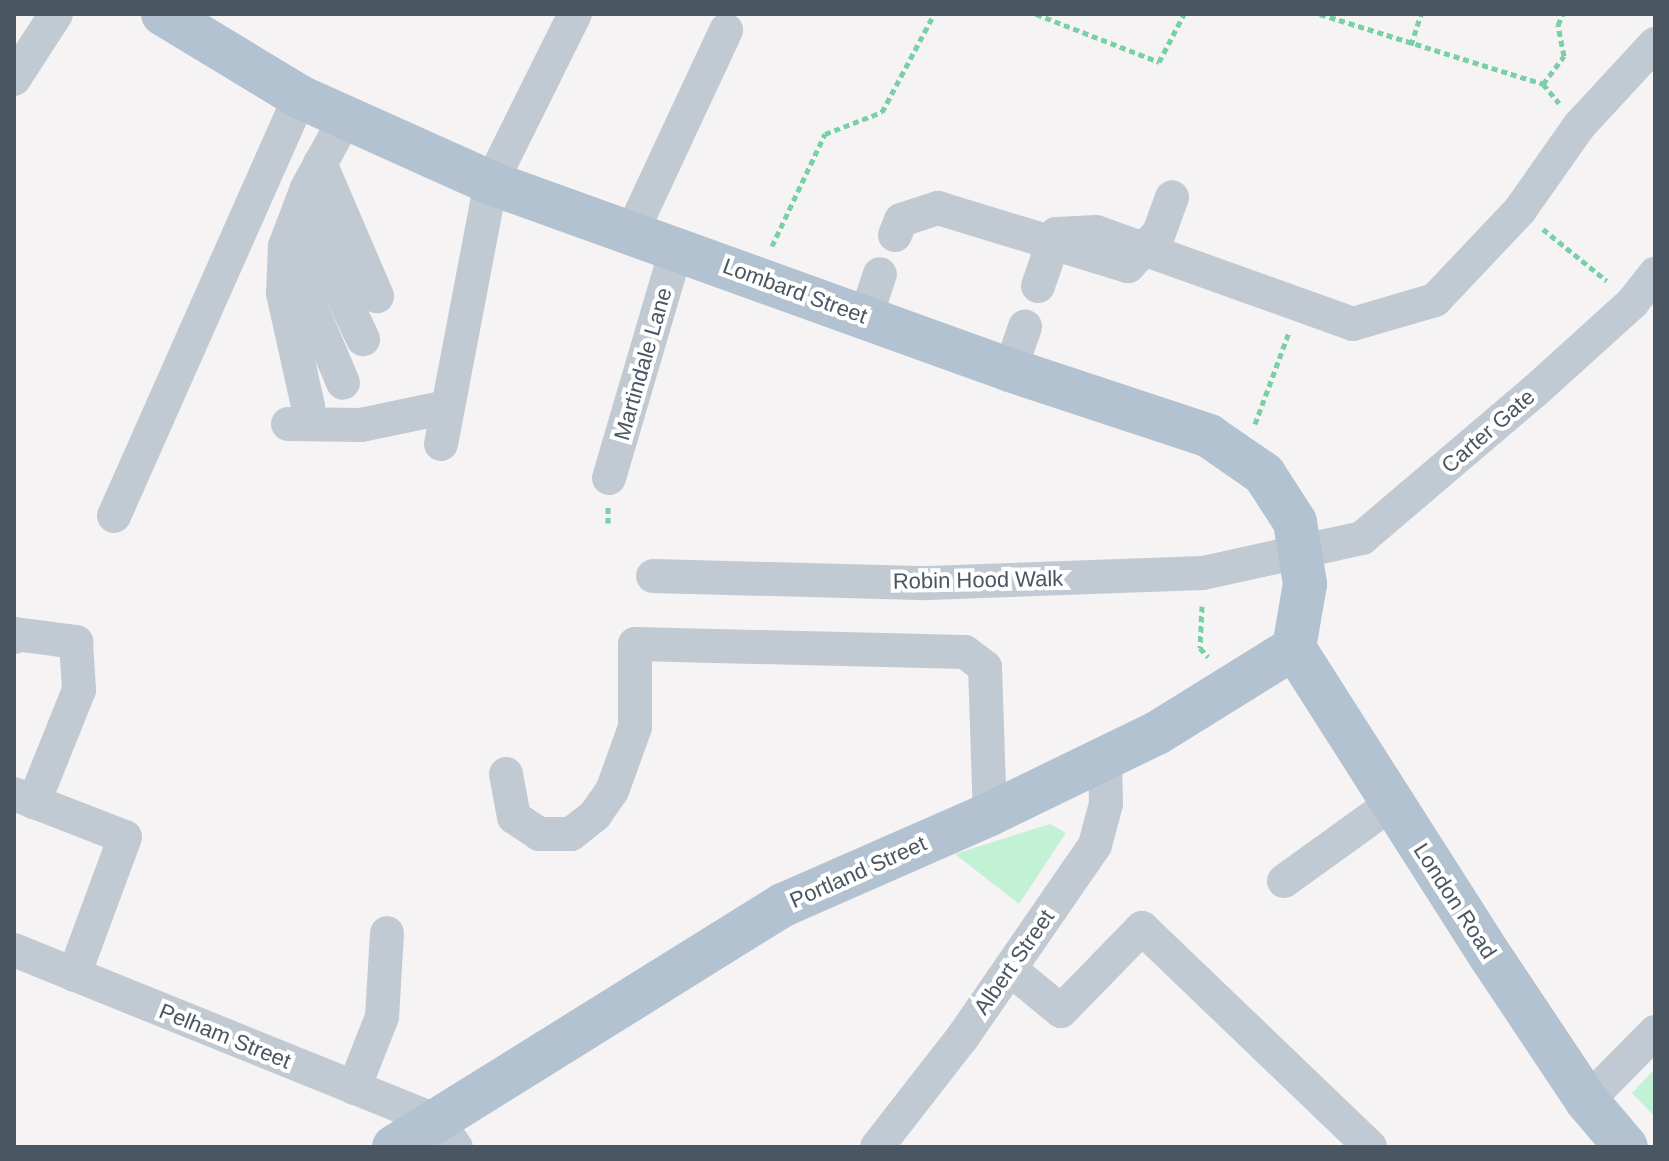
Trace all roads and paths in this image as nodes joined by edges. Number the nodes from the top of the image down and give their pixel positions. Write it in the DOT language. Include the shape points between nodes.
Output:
graph roads {
  1 [pos="56,14"];
  2 [pos="163,14"];
  3 [pos="575,14"];
  4 [pos="934,14"];
  5 [pos="1036,14"];
  6 [pos="1184,14"];
  7 [pos="1320,14"];
  8 [pos="1421,14"];
  9 [pos="1563,14"];
  10 [pos="726,30"];
  11 [pos="1655,44"];
  12 [pos="1411,45"];
  13 [pos="14,79"];
  14 [pos="1543,84"];
  15 [pos="300,97"];
  16 [pos="346,117"];
  17 [pos="1579,126"];
  18 [pos="491,183"];
  19 [pos="1172,197"];
  20 [pos="302,205"];
  21 [pos="1520,210"];
  22 [pos="631,234"];
  23 [pos="895,235"];
  24 [pos="676,250"];
  25 [pos="880,274"];
  26 [pos="1655,274"];
  27 [pos="757,276"];
  28 [pos="1038,286"];
  29 [pos="1633,302"];
  30 [pos="1299,305"];
  31 [pos="866,316"];
  32 [pos="1025,327"];
  33 [pos="360,339"];
  34 [pos="1010,370"];
  35 [pos="447,407"];
  36 [pos="441,444"];
  37 [pos="1242,459"];
  38 [pos="609,478"];
  39 [pos="114,516"];
  40 [pos="1300,553"];
  41 [pos="1203,573"];
  42 [pos="653,576"];
  43 [pos="14,637"];
  44 [pos="1294,648"];
  45 [pos="1233,688"];
  46 [pos="1105,758"];
  47 [pos="506,774"];
  48 [pos="24,798"];
  49 [pos="1392,803"];
  50 [pos="990,814"];
  51 [pos="1284,881"];
  52 [pos="387,933"];
  53 [pos="14,950"];
  54 [pos="1010,969"];
  55 [pos="74,975"];
  56 [pos="1655,1032"];
  57 [pos="354,1088"];
  58 [pos="1587,1101"];
  59 [pos="446,1134"];
  60 [pos="394,1147"];
  61 [pos="877,1147"];
  62 [pos="1370,1147"];
  63 [pos="1626,1147"];
  1 -- 13 [label="street"];
  2 -- 15 [label="main road, Lombard Street"];
  3 -- 18 [label="street"];
  4 -- 27 [label="path" via="882,112 825,134"];
  5 -- 6 [label="path" via="1159,62"];
  7 -- 12 [label="path"];
  8 -- 12 [label="path"];
  9 -- 14 [label="path" via="1558,25 1564,56"];
  10 -- 22 [label="street"];
  11 -- 17 [label="street"];
  12 -- 14 [label="path"];
  14 -- 17 [label="path"];
  15 -- 16 [label="main road, Lombard Street"];
  15 -- 39 [label="street"];
  16 -- 18 [label="main road, Lombard Street"];
  16 -- 20 [label="street"];
  17 -- 21 [label="street"];
  18 -- 22 [label="main road, Lombard Street"];
  18 -- 35 [label="street"];
  19 -- 23 [label="street, bridge" via="1159,233 1128,266 938,208 901,220"];
  20 -- 33 [label="street"];
  20 -- 33 [label="street"];
  20 -- 33 [label="street"];
  20 -- 35 [label="street" via="283,293 308,406 298,424 361,425"];
  21 -- 29 [label="path"];
  21 -- 30 [label="street" via="1435,300 1353,324"];
  22 -- 24 [label="main road, Lombard Street"];
  24 -- 27 [label="main road, Lombard Street"];
  24 -- 38 [label="street, Martindale Lane"];
  25 -- 31 [label="street"];
  26 -- 29 [label="street, Carter Gate"];
  27 -- 31 [label="main road, Lombard Street"];
  28 -- 30 [label="street" via="1056,234 1096,232"];
  29 -- 40 [label="street, Carter Gate" via="1362,538"];
  30 -- 37 [label="path"];
  31 -- 34 [label="main road, Lombard Street"];
  32 -- 34 [label="street"];
  34 -- 37 [label="main road, Lombard Street" via="1209,436"];
  35 -- 36 [label="street"];
  37 -- 40 [label="main road, Lombard Street" via="1264,474 1295,522"];
  40 -- 41 [label="street, Robin Hood Walk"];
  40 -- 44 [label="main road, Lombard Street" via="1305,584"];
  41 -- 42 [label="street, Robin Hood Walk" via="928,583"];
  41 -- 45 [label="path" via="1200,648"];
  43 -- 48 [label="street" via="76,642 79,690"];
  44 -- 45 [label="main road, Portland Street"];
  44 -- 49 [label="main road, London Road"];
  45 -- 46 [label="main road, Portland Street"];
  46 -- 50 [label="main road, Portland Street"];
  46 -- 54 [label="street, Albert Street" via="1106,804 1095,845"];
  47 -- 50 [label="street" via="514,817 539,834 571,834 595,815 612,791 635,727 635,644 965,652 985,667"];
  48 -- 55 [label="street" via="125,837"];
  49 -- 51 [label="street"];
  49 -- 58 [label="main road, London Road"];
  50 -- 59 [label="main road, Portland Street" via="783,905"];
  52 -- 57 [label="street" via="382,1017"];
  53 -- 55 [label="street, Pelham Street"];
  54 -- 61 [label="street, Albert Street"];
  54 -- 62 [label="street" via="1061,1011 1142,928"];
  55 -- 57 [label="street, Pelham Street"];
  56 -- 58 [label="street"];
  57 -- 59 [label="street, Pelham Street"];
  58 -- 63 [label="main road, London Road"];
  59 -- 60 [label="main road, Portland Street"];
}
